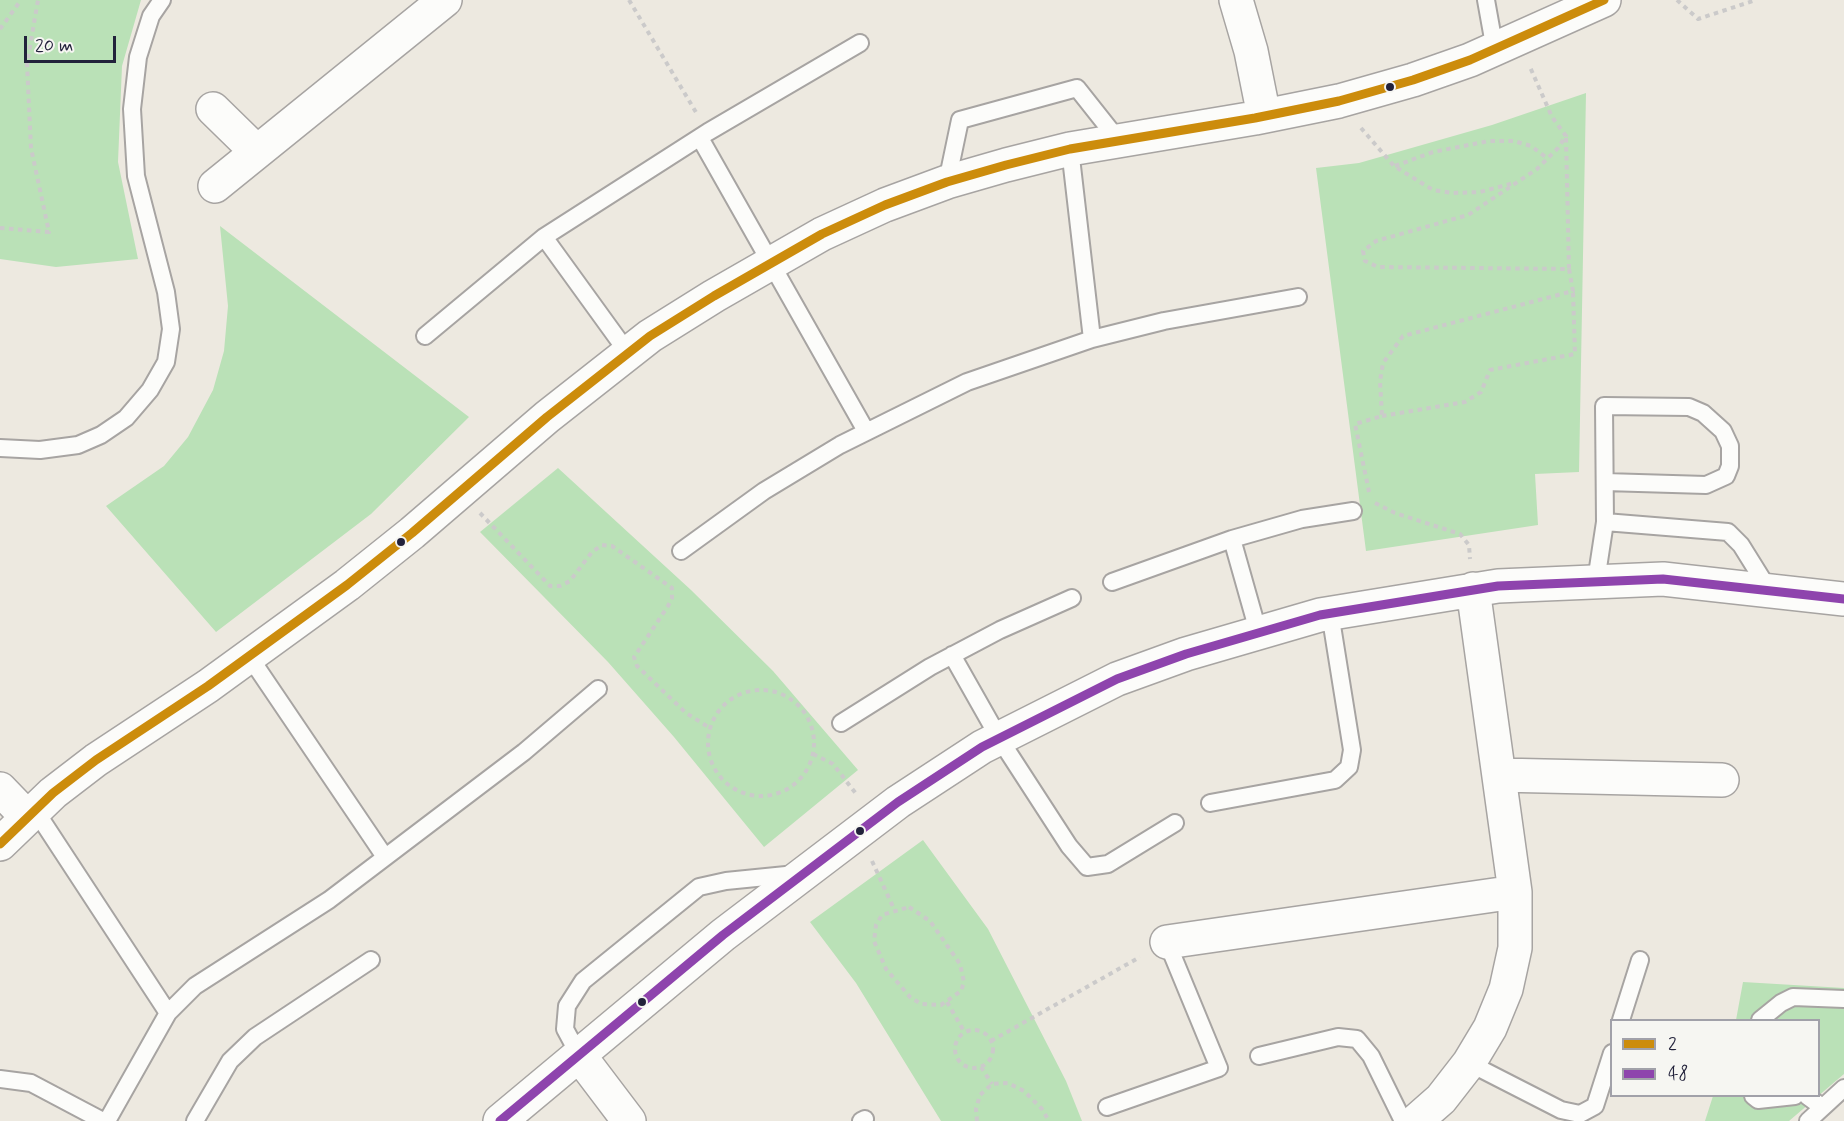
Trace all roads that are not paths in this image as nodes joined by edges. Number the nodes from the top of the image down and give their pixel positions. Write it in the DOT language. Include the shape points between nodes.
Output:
graph roads {
  1 [pos="162,0"];
  2 [pos="445,0"];
  3 [pos="1236,0"];
  4 [pos="1486,0"];
  5 [pos="1604,0"];
  6 [pos="860,43"];
  7 [pos="1507,44"];
  8 [pos="213,109"];
  9 [pos="1264,116"];
  10 [pos="704,135"];
  11 [pos="1119,141"];
  12 [pos="1070,149"];
  13 [pos="257,152"];
  14 [pos="947,182"];
  15 [pos="215,186"];
  16 [pos="544,237"];
  17 [pos="772,261"];
  18 [pos="1298,297"];
  19 [pos="425,336"];
  20 [pos="1092,339"];
  21 [pos="628,353"];
  22 [pos="866,431"];
  23 [pos="0,448"];
  24 [pos="1605,482"];
  25 [pos="1353,510"];
  26 [pos="1605,522"];
  27 [pos="1232,539"];
  28 [pos="681,551"];
  29 [pos="1596,581"];
  30 [pos="1112,582"];
  31 [pos="1473,589"];
  32 [pos="1769,590"];
  33 [pos="1072,598"];
  34 [pos="1844,599"];
  35 [pos="1330,613"];
  36 [pos="1258,631"];
  37 [pos="952,655"];
  38 [pos="249,656"];
  39 [pos="598,689"];
  40 [pos="842,723"];
  41 [pos="999,738"];
  42 [pos="1499,774"];
  43 [pos="1722,780"];
  44 [pos="0,789"];
  45 [pos="1210,803"];
  46 [pos="31,813"];
  47 [pos="1175,824"];
  48 [pos="0,844"];
  49 [pos="385,857"];
  50 [pos="803,873"];
  51 [pos="1515,892"];
  52 [pos="1167,942"];
  53 [pos="371,960"];
  54 [pos="1640,960"];
  55 [pos="1844,999"];
  56 [pos="168,1013"];
  57 [pos="1622,1019"];
  58 [pos="1761,1019"];
  59 [pos="579,1055"];
  60 [pos="1259,1056"];
  61 [pos="1610,1056"];
  62 [pos="1469,1063"];
  63 [pos="0,1079"];
  64 [pos="1844,1088"];
  65 [pos="1755,1097"];
  66 [pos="1780,1097"];
  67 [pos="1810,1097"];
  68 [pos="1107,1107"];
  69 [pos="1822,1107"];
  70 [pos="105,1121"];
  71 [pos="195,1121"];
  72 [pos="500,1121"];
  73 [pos="629,1121"];
  74 [pos="1403,1121"];
  75 [pos="1416,1121"];
  76 [pos="1808,1121"];
  1 -- 23 [label="lane" via="151,16 138,57 132,109 136,176 166,292 171,329 166,362 150,390 126,418 100,435 78,445 40,450"];
  2 -- 13 [label="street"];
  3 -- 9 [label="street"];
  4 -- 7 [label="lane"];
  5 -- 7 [label="street"];
  6 -- 10 [label="lane"];
  7 -- 9 [label="street" via="1413,80 1339,101"];
  8 -- 13 [label="street"];
  9 -- 11 [label="street"];
  10 -- 16 [label="lane"];
  10 -- 17 [label="lane"];
  11 -- 12 [label="street"];
  11 -- 14 [label="lane" via="1077,88 960,120"];
  12 -- 14 [label="street"];
  12 -- 20 [label="lane"];
  13 -- 15 [label="street"];
  14 -- 17 [label="street" via="885,204"];
  16 -- 19 [label="lane"];
  16 -- 21 [label="lane"];
  17 -- 21 [label="street"];
  17 -- 22 [label="lane"];
  18 -- 20 [label="lane" via="1164,321"];
  20 -- 22 [label="lane" via="967,382"];
  21 -- 38 [label="street" via="347,585"];
  22 -- 28 [label="lane" via="764,491"];
  24 -- 24 [label="lane" via="1604,406 1689,407 1703,413 1723,431 1730,446 1726,476 1706,484"];
  24 -- 26 [label="lane"];
  25 -- 27 [label="lane" via="1302,519"];
  26 -- 29 [label="lane"];
  26 -- 32 [label="lane" via="1728,532 1742,545"];
  27 -- 30 [label="lane"];
  27 -- 36 [label="lane"];
  29 -- 31 [label="street"];
  29 -- 32 [label="street" via="1663,579"];
  31 -- 35 [label="street"];
  31 -- 42 [label="street"];
  32 -- 34 [label="street"];
  33 -- 37 [label="lane"];
  35 -- 36 [label="street"];
  35 -- 45 [label="lane" via="1352,750 1349,767 1335,780"];
  36 -- 41 [label="street" via="1117,679"];
  37 -- 40 [label="lane"];
  37 -- 41 [label="lane"];
  38 -- 46 [label="street" via="96,760"];
  38 -- 49 [label="lane"];
  39 -- 49 [label="lane" via="524,752"];
  41 -- 47 [label="lane" via="1069,846 1088,867 1108,864"];
  41 -- 50 [label="street" via="866,825"];
  42 -- 43 [label="street"];
  42 -- 51 [label="street"];
  44 -- 46 [label="street"];
  46 -- 48 [label="street"];
  46 -- 56 [label="lane"];
  49 -- 56 [label="lane" via="329,900 195,986"];
  50 -- 59 [label="street"];
  50 -- 59 [label="lane" via="699,887 583,981 567,1006 565,1029"];
  51 -- 52 [label="street"];
  51 -- 62 [label="street" via="1515,948 1506,989 1490,1028"];
  52 -- 68 [label="lane" via="1219,1068"];
  53 -- 71 [label="lane" via="255,1037 230,1061"];
  54 -- 57 [label="lane"];
  55 -- 58 [label="lane" via="1793,997"];
  56 -- 70 [label="lane"];
  59 -- 72 [label="street"];
  59 -- 73 [label="street"];
  60 -- 74 [label="lane" via="1338,1037 1357,1039 1371,1056"];
  61 -- 62 [label="lane" via="1595,1106 1580,1114 1561,1110"];
  62 -- 75 [label="street" via="1441,1099"];
  63 -- 70 [label="lane" via="31,1083"];
  64 -- 69 [label="lane"];
  65 -- 66 [label="lane" via="1758,1100"];
  67 -- 69 [label="lane"];
  69 -- 76 [label="lane"];
}
